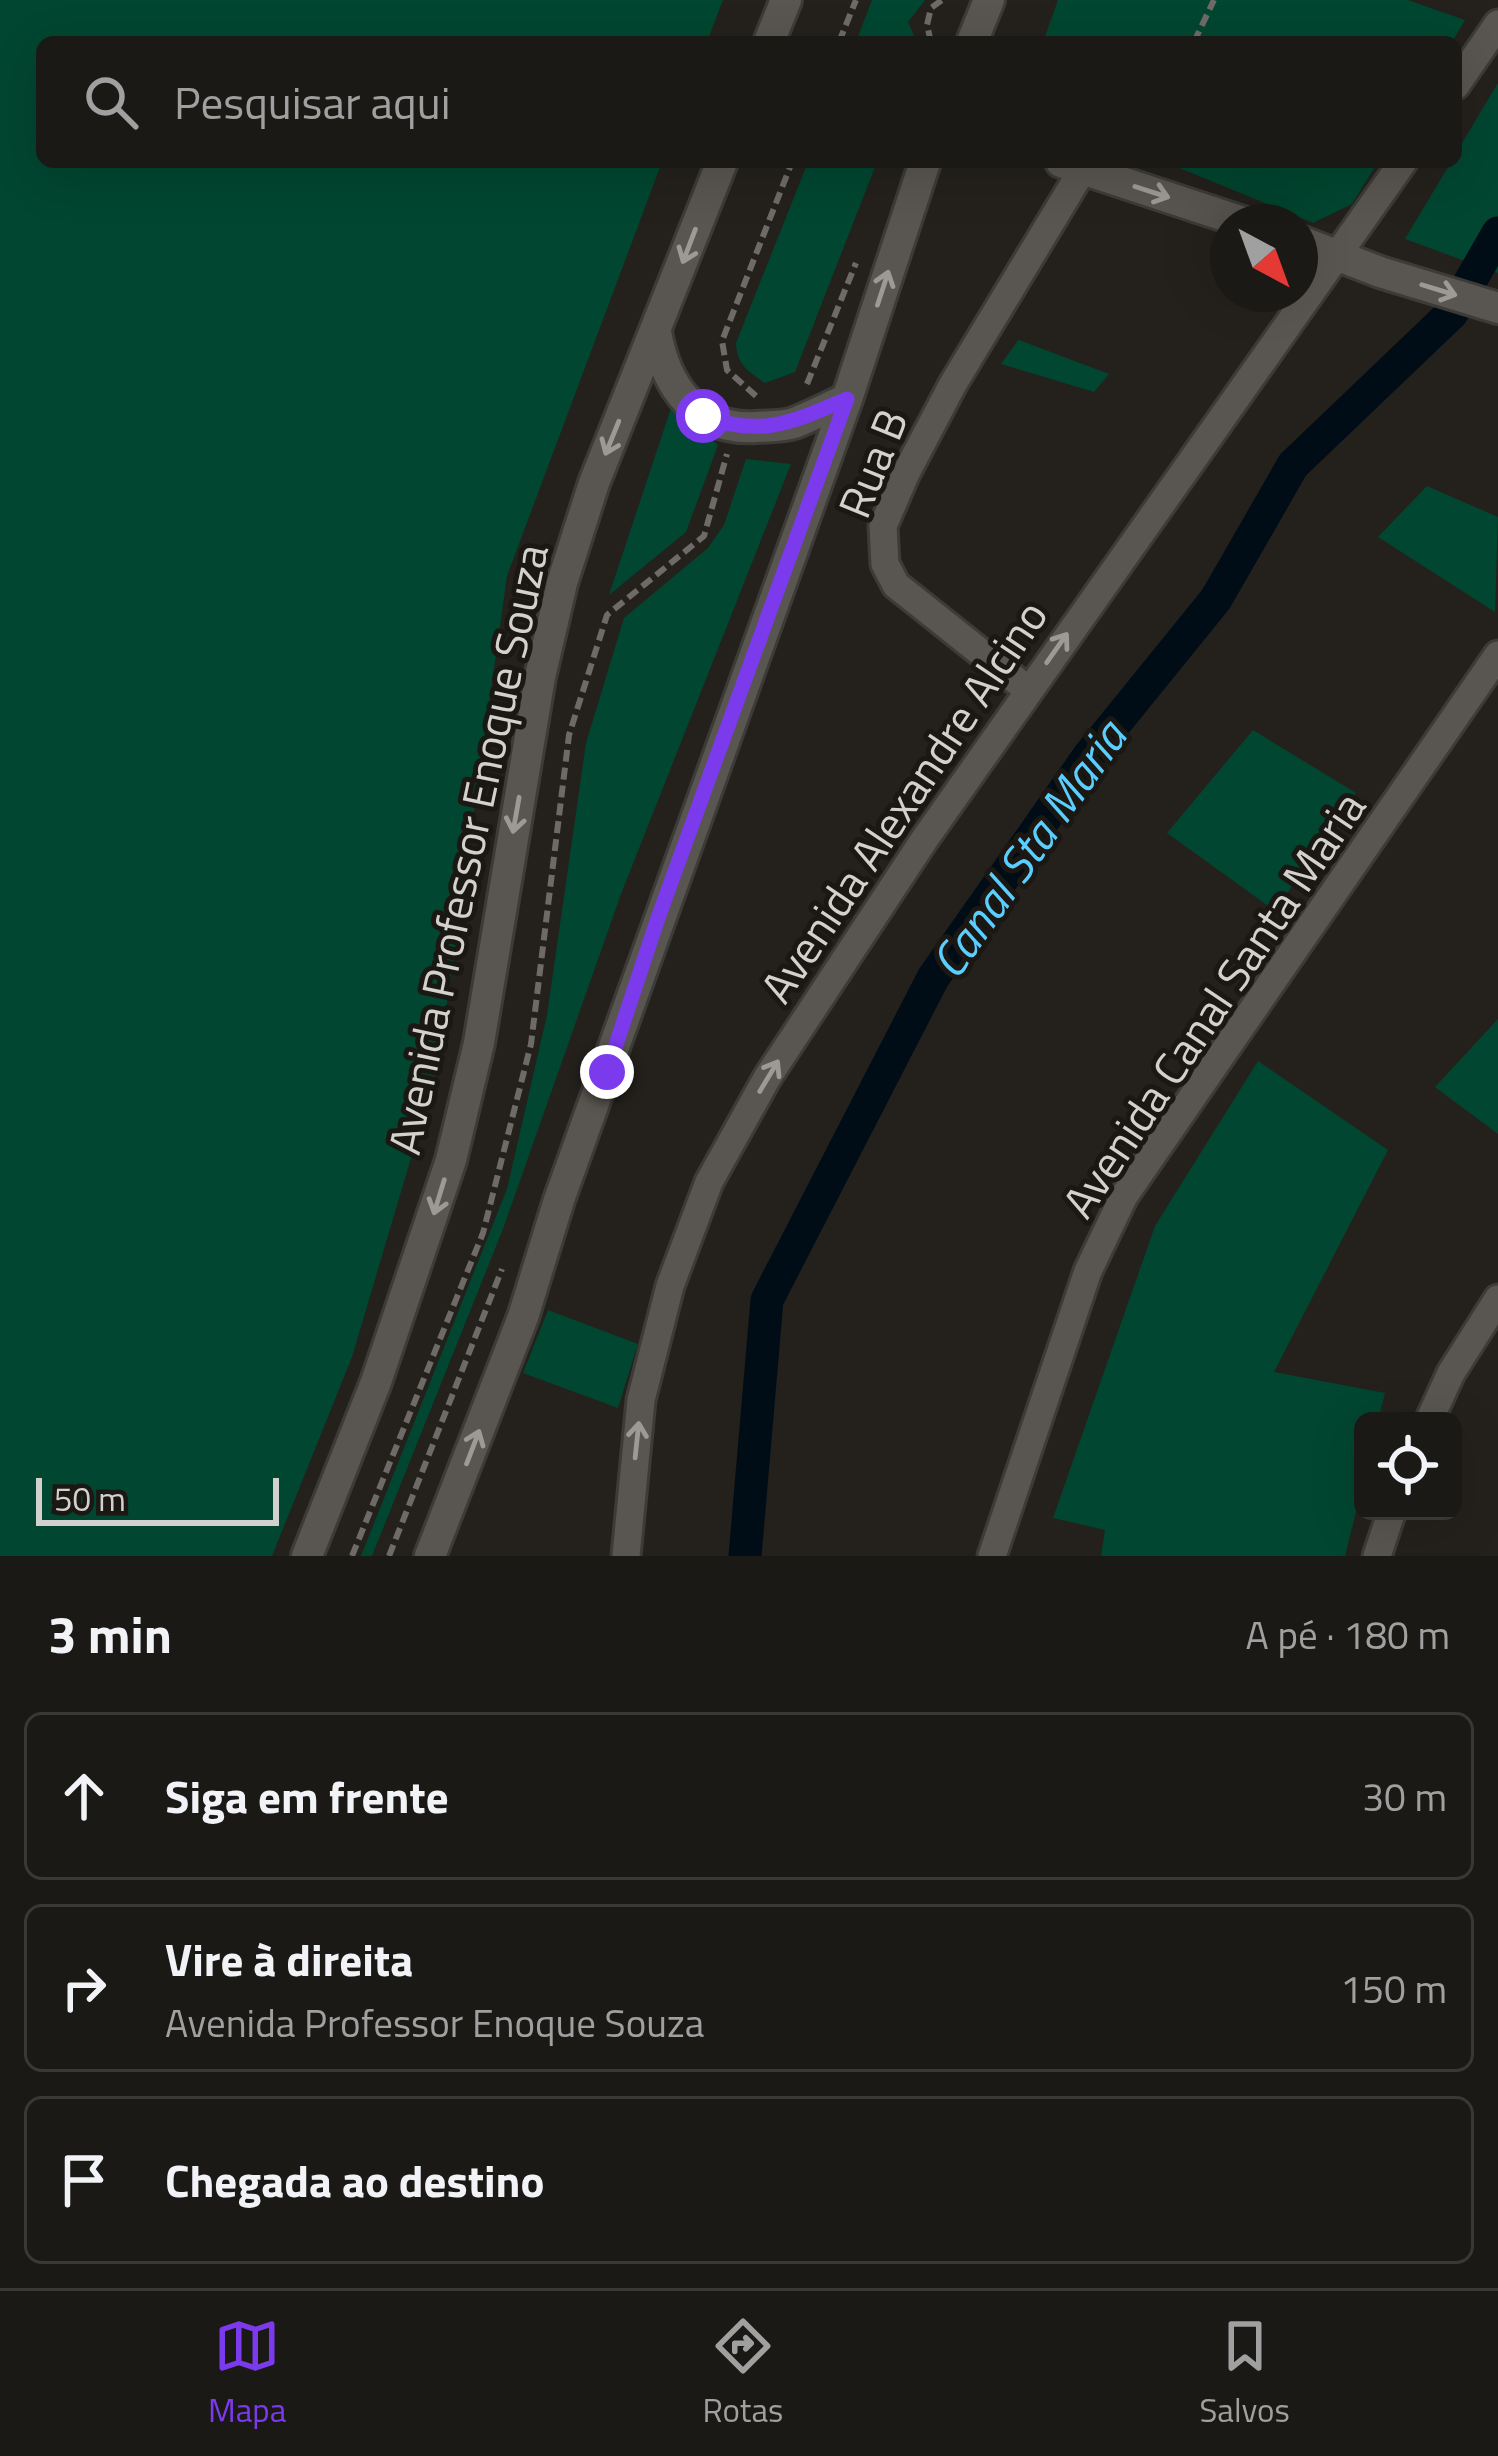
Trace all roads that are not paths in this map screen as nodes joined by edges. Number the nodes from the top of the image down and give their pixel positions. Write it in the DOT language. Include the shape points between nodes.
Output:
graph roads {
  1 [pos="786,0"];
  2 [pos="989,0"];
  3 [pos="1498,24"];
  4 [pos="771,36"];
  5 [pos="974,36"];
  6 [pos="1462,76"];
  7 [pos="720,168"];
  8 [pos="923,168"];
  9 [pos="1071,168"];
  10 [pos="1078,168"];
  11 [pos="1399,168"];
  12 [pos="1210,211"];
  13 [pos="1318,247"];
  14 [pos="1341,254"];
  15 [pos="1498,308"];
  16 [pos="656,330"];
  17 [pos="847,399"];
  18 [pos="1498,655"];
  19 [pos="1028,690"];
  20 [pos="1498,1299"];
  21 [pos="1433,1412"];
  22 [pos="1389,1520"];
  23 [pos="307,1556"];
  24 [pos="430,1556"];
  25 [pos="626,1556"];
  26 [pos="992,1556"];
  27 [pos="1377,1556"];
  1 -- 4 [label="main road"];
  2 -- 5 [label="main road"];
  3 -- 6 [label="street"];
  7 -- 16 [label="main road, Avenida Professor Enoque Souza, one-way"];
  17 -- 8 [label="main road, one-way"];
  9 -- 19 [label="street, Rua B" via="883,526 885,565 896,585"];
  10 -- 12 [label="main road, one-way"];
  11 -- 14 [label="street, Avenida Alexandre Alcino"];
  13 -- 14 [label="main road"];
  14 -- 15 [label="main road, one-way"];
  19 -- 14 [label="street, Avenida Alexandre Alcino, one-way"];
  16 -- 17 [label="main road" via="678,393 703,416 734,428 790,424"];
  16 -- 23 [label="main road, Avenida Professor Enoque Souza, one-way" via="562,583 451,1160"];
  24 -- 17 [label="main road, one-way" via="523,1317"];
  18 -- 26 [label="street, Avenida Canal Santa Maria" via="1124,1196 1088,1271"];
  25 -- 19 [label="street, Avenida Alexandre Alcino, one-way" via="641,1400 670,1286 709,1182 811,1010"];
  20 -- 21 [label="street"];
  22 -- 27 [label="street"];
}
